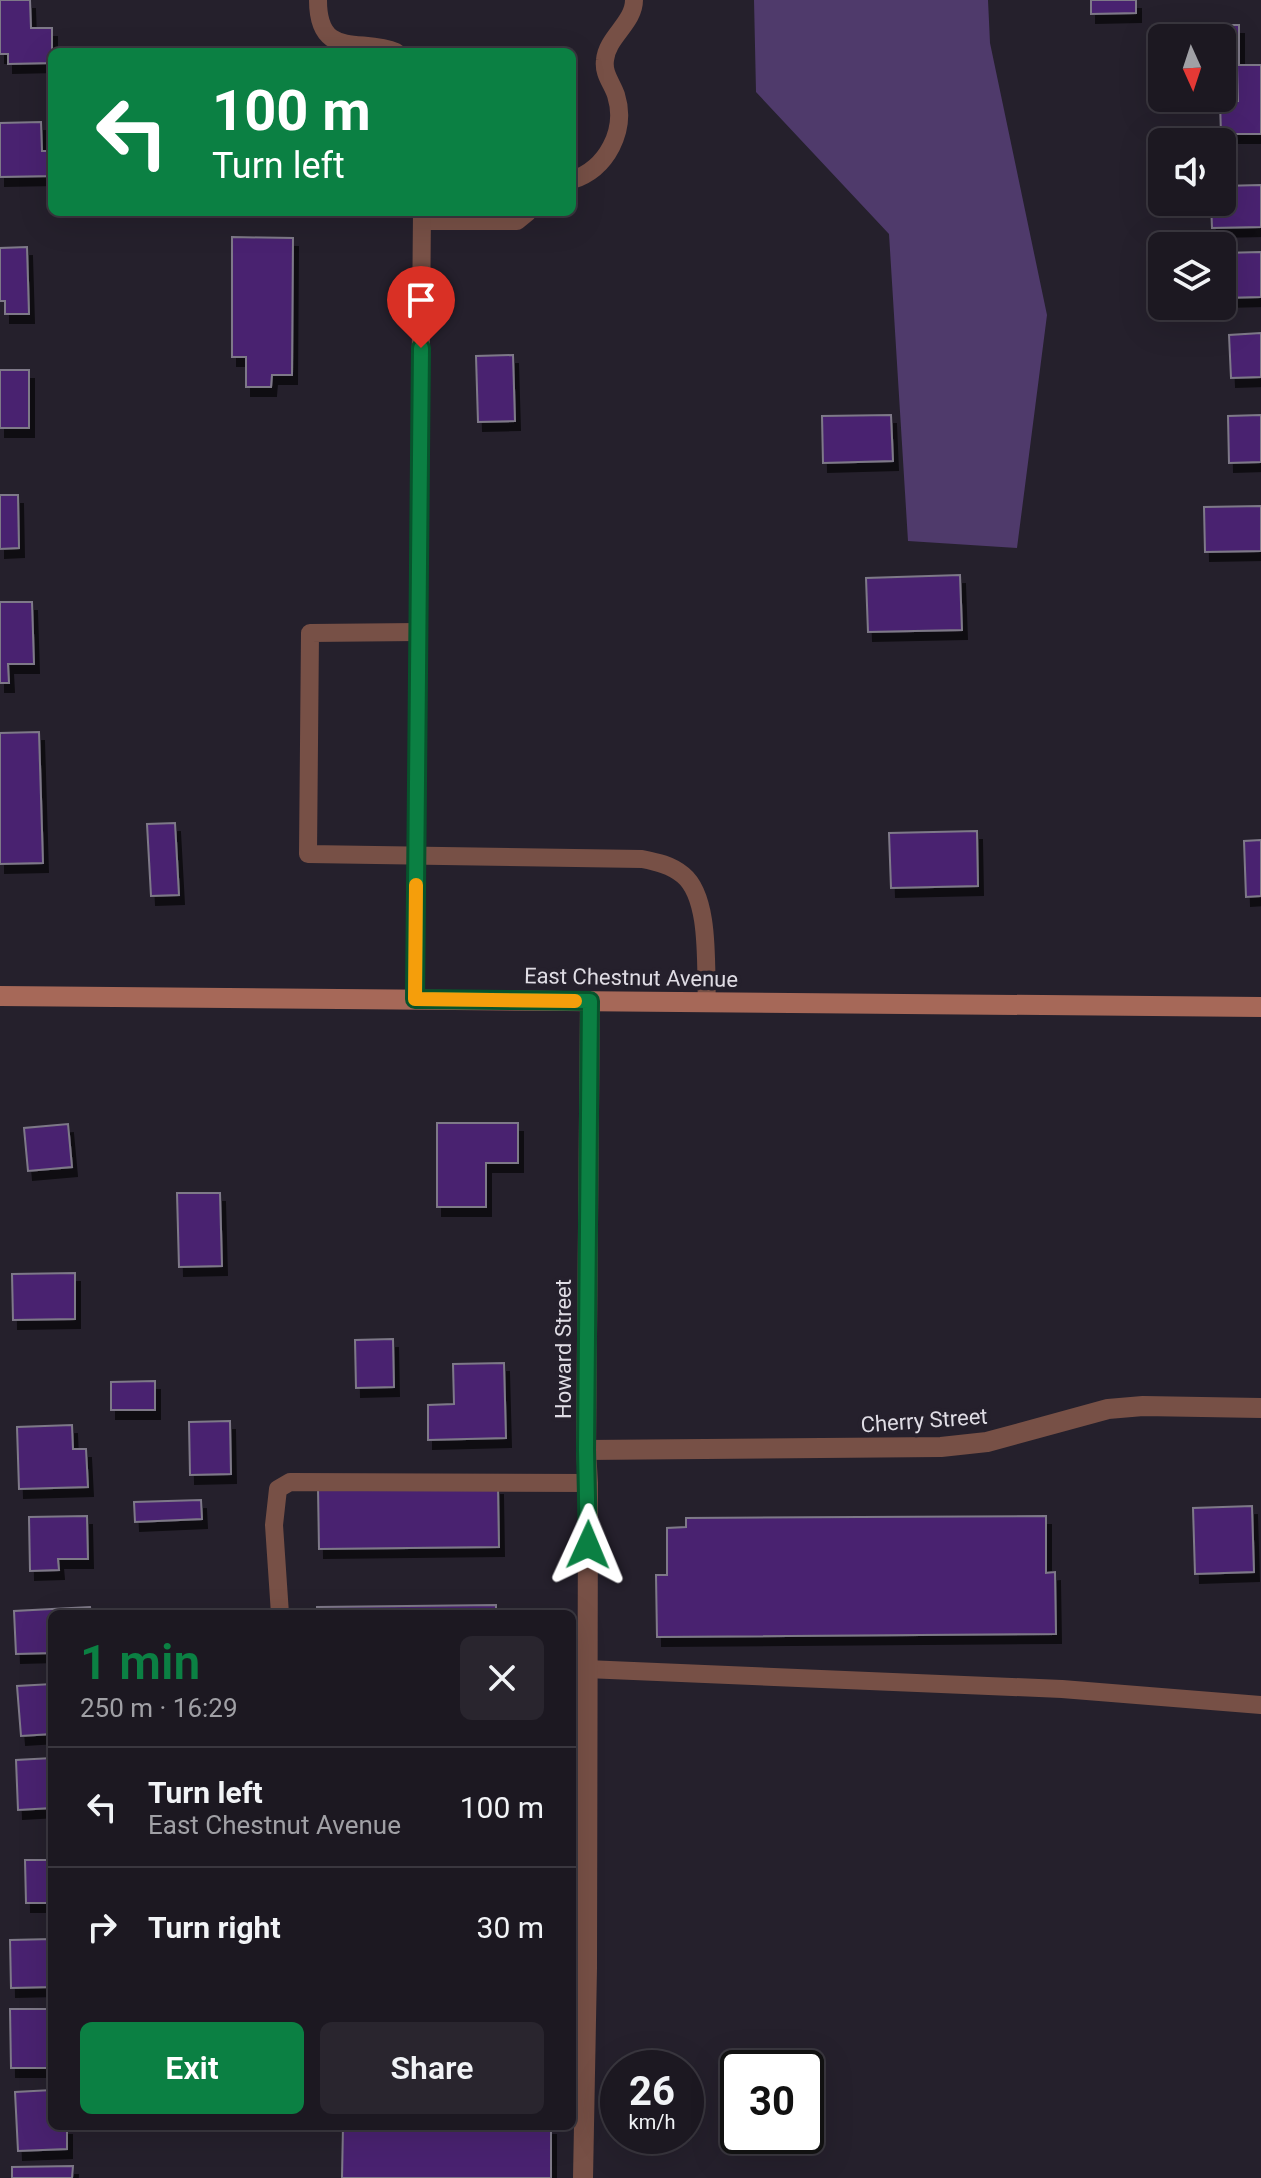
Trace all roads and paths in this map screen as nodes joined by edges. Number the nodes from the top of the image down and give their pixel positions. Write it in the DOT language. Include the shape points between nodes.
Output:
graph roads {
  1 [pos="318,0"];
  2 [pos="634,0"];
  3 [pos="378,48"];
  4 [pos="576,178"];
  5 [pos="523,216"];
  6 [pos="422,217"];
  7 [pos="418,632"];
  8 [pos="416,857"];
  9 [pos="0,996"];
  10 [pos="415,999"];
  11 [pos="590,1001"];
  12 [pos="707,1002"];
  13 [pos="1261,1007"];
  14 [pos="1261,1408"];
  15 [pos="586,1450"];
  16 [pos="588,1483"];
  17 [pos="280,1610"];
  18 [pos="586,1669"];
  19 [pos="579,1693"];
  20 [pos="1261,1705"];
  21 [pos="583,2178"];
  1 -- 3 [label="lane" via="323,25 334,40"];
  2 -- 4 [label="lane" via="604,61 616,95 619,126 606,156"];
  5 -- 6 [label="lane" via="517,221"];
  6 -- 7 [label="lane"];
  7 -- 8 [label="lane"];
  7 -- 8 [label="lane" via="310,633 308,854"];
  8 -- 10 [label="lane"];
  8 -- 12 [label="lane" via="642,859 666,865 685,876 698,897"];
  9 -- 10 [label="street, East Chestnut Avenue"];
  10 -- 11 [label="street, East Chestnut Avenue"];
  11 -- 12 [label="street, East Chestnut Avenue"];
  11 -- 15 [label="street, Howard Street"];
  12 -- 13 [label="street, East Chestnut Avenue"];
  14 -- 15 [label="street, Cherry Street" via="1108,1409 987,1442 941,1447"];
  15 -- 16 [label="street, Howard Street"];
  16 -- 17 [label="lane" via="290,1482 278,1489 274,1525"];
  16 -- 18 [label="street, Howard Street"];
  18 -- 19 [label="street, Howard Street"];
  18 -- 20 [label="lane" via="1062,1689"];
  19 -- 21 [label="street, Howard Street" via="587,1968"];
}
